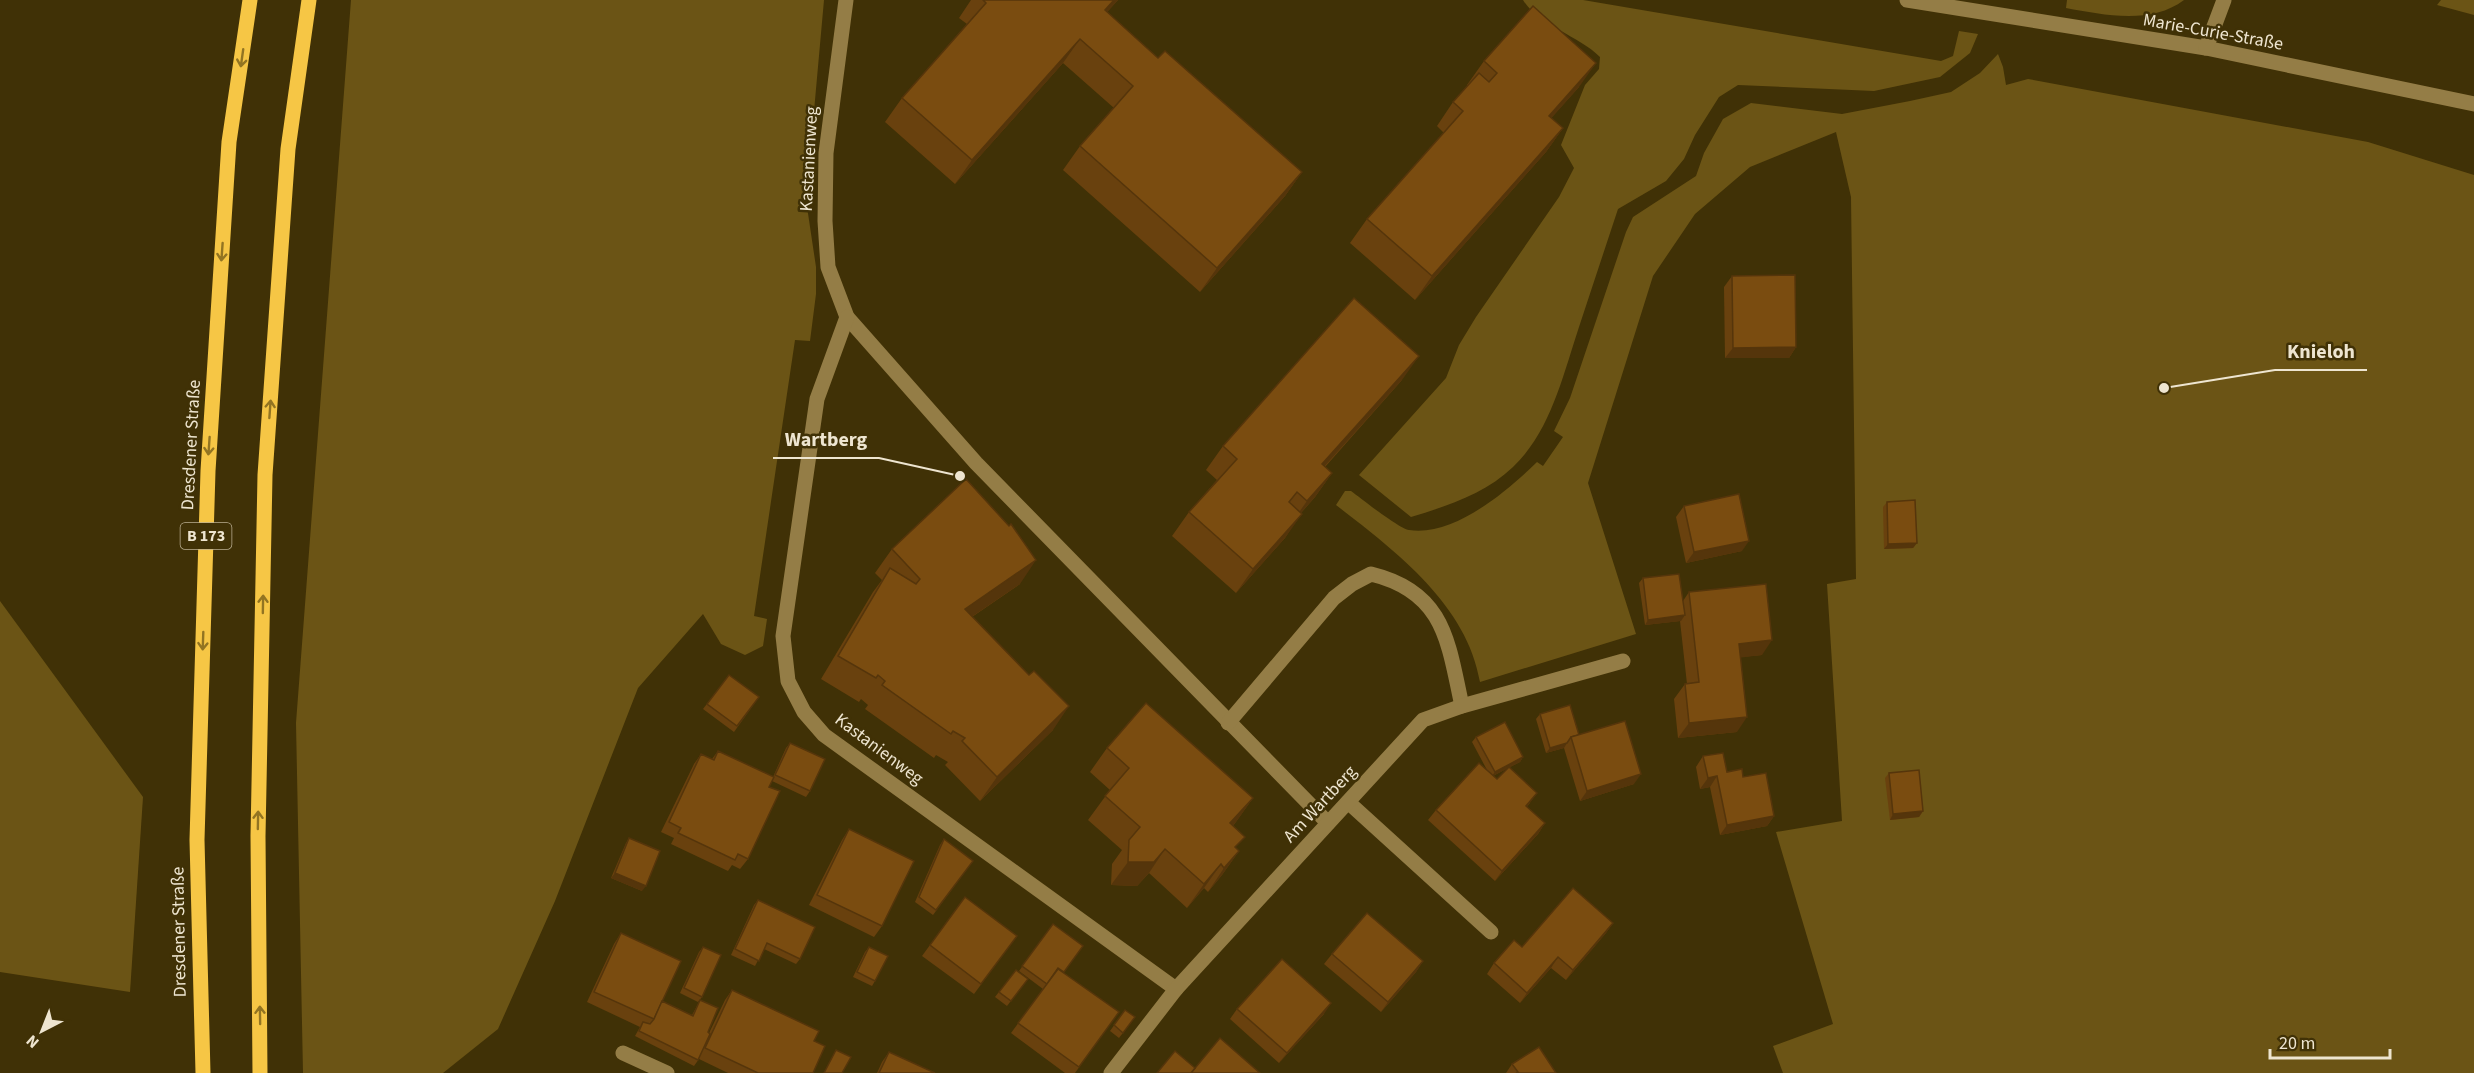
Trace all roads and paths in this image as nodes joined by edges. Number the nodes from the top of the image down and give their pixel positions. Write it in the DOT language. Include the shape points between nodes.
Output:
graph roads {
  1 [pos="250,0"];
  2 [pos="309,0"];
  3 [pos="846,0"];
  4 [pos="1907,0"];
  5 [pos="2224,0"];
  6 [pos="2206,48"];
  7 [pos="2474,104"];
  8 [pos="847,317"];
  9 [pos="1623,661"];
  10 [pos="1462,706"];
  11 [pos="1228,723"];
  12 [pos="1348,802"];
  13 [pos="1328,824"];
  14 [pos="1491,932"];
  15 [pos="1176,989"];
  16 [pos="624,1053"];
  17 [pos="203,1073"];
  18 [pos="260,1073"];
  19 [pos="667,1073"];
  20 [pos="1111,1073"];
  1 -- 17 [label="main road, Dresdener Straße / B 173, one-way" via="229,142 208,471 197,840"];
  18 -- 2 [label="main road, one-way" via="258,836 265,475 288,149"];
  3 -- 8 [label="street, Kastanienweg" via="826,153 825,221 828,267"];
  4 -- 6 [label="street, Marie-Curie-Straße"];
  5 -- 6 [label="street"];
  6 -- 7 [label="street, Marie-Curie-Straße"];
  8 -- 11 [label="street, Kastanienweg" via="976,463"];
  8 -- 15 [label="street, Kastanienweg" via="817,399 783,636 788,681 804,712 824,735"];
  9 -- 10 [label="street, Am Wartberg"];
  10 -- 11 [label="street" via="1446,634 1433,612 1411,590 1371,574 1334,598"];
  10 -- 12 [label="street, Am Wartberg" via="1423,720"];
  11 -- 13 [label="street, Kastanienweg"];
  12 -- 13 [label="street, Am Wartberg"];
  12 -- 14 [label="street"];
  13 -- 15 [label="street, Am Wartberg"];
  15 -- 20 [label="street, Am Wartberg"];
  16 -- 19 [label="street"];
}
